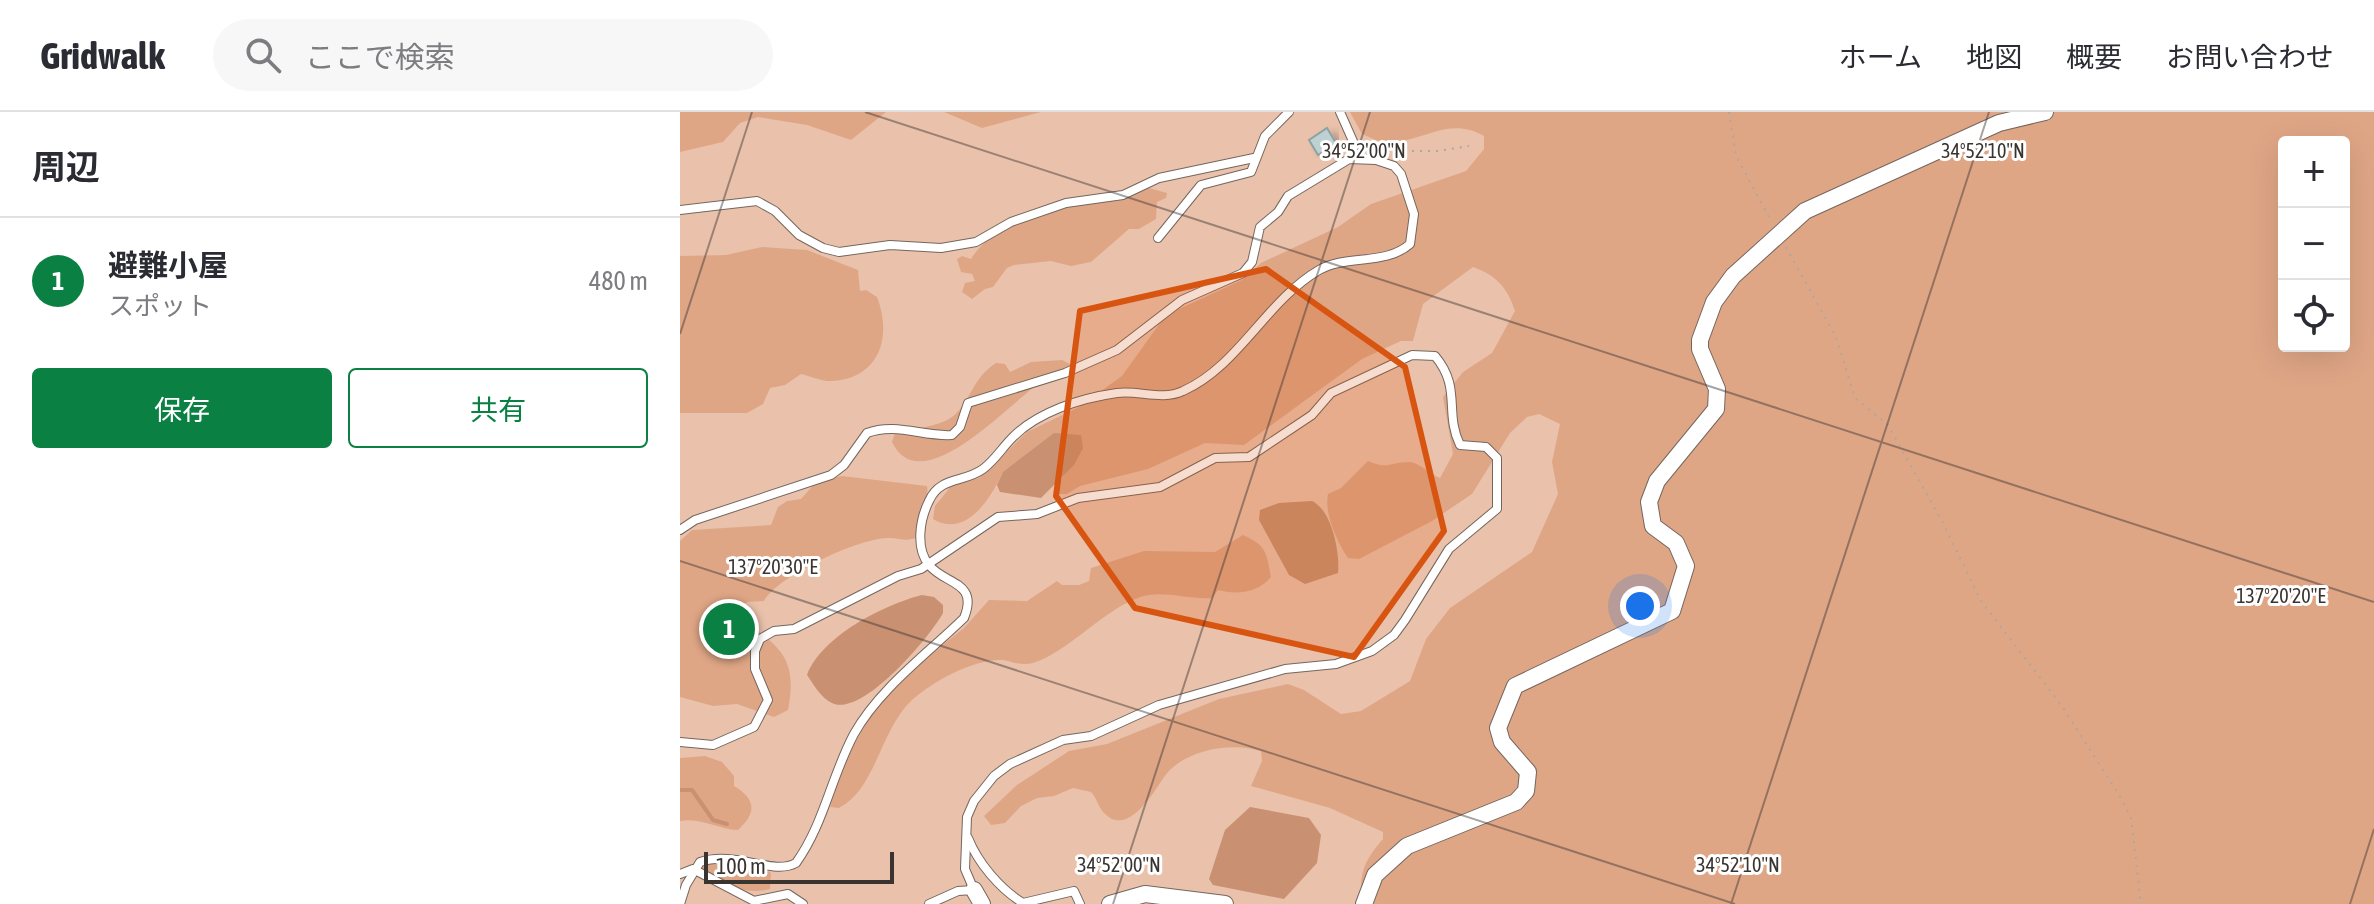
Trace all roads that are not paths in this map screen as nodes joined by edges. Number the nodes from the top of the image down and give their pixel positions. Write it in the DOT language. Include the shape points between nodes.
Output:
graph roads {
  1 [pos="1289,112"];
  2 [pos="1340,112"];
  3 [pos="2045,112"];
  4 [pos="1360,157"];
  5 [pos="1254,158"];
  6 [pos="680,210"];
  7 [pos="1158,238"];
  8 [pos="680,530"];
  9 [pos="928,565"];
  10 [pos="680,742"];
  11 [pos="966,834"];
  12 [pos="693,869"];
  13 [pos="680,874"];
  14 [pos="978,897"];
  15 [pos="680,904"];
  16 [pos="803,904"];
  17 [pos="929,904"];
  18 [pos="1080,904"];
  19 [pos="1110,904"];
  20 [pos="1225,904"];
  21 [pos="1364,904"];
  1 -- 5 [label="lane" via="1265,136"];
  2 -- 4 [label="lane"];
  3 -- 21 [label="street" via="1999,123 1805,211 1733,276 1714,302 1700,349 1714,376 1716,409 1653,489 1651,520 1676,543 1686,566 1672,611 1515,686 1498,728 1502,742 1528,772 1526,791 1516,802 1407,846 1375,875"];
  4 -- 8 [label="lane" via="1288,196 1260,227 1252,262 1243,273 1182,300 1117,350 1065,373 968,403 952,435 900,428 867,433 831,475 695,520"];
  4 -- 9 [label="lane" via="1394,166 1401,174 1414,214 1410,244 1398,254 1319,270 1270,312 1223,364 1186,390 1172,395 1118,392 1075,402 1024,427 982,470 933,492 921,523"];
  5 -- 6 [label="lane" via="1159,178 1123,195 1066,203 1011,222 976,242 941,248 823,248 757,201"];
  5 -- 7 [label="lane" via="1251,172 1201,185"];
  9 -- 10 [label="lane" via="897,573 789,630 774,628 755,651 755,669 768,700 754,727 713,745"];
  9 -- 11 [label="lane" via="998,517 1037,514 1078,498 1160,487 1215,458 1249,457 1312,415 1331,393 1393,362 1425,353 1435,356 1449,376 1452,421 1460,445 1486,447 1497,458 1499,514 1449,549 1394,635 1372,651 1159,705 1010,764 969,810"];
  9 -- 12 [label="lane" via="964,591 964,618 871,709 833,778 819,825 796,863 778,867 725,856"];
  11 -- 14 [label="lane" via="965,869"];
  11 -- 18 [label="lane" via="978,860 1012,896 1031,903 1074,891"];
  12 -- 13 [label="lane"];
  12 -- 15 [label="lane"];
  12 -- 16 [label="lane" via="754,901 788,894"];
  14 -- 17 [label="lane" via="958,891"];
  19 -- 20 [label="street" via="1145,894"];
}
